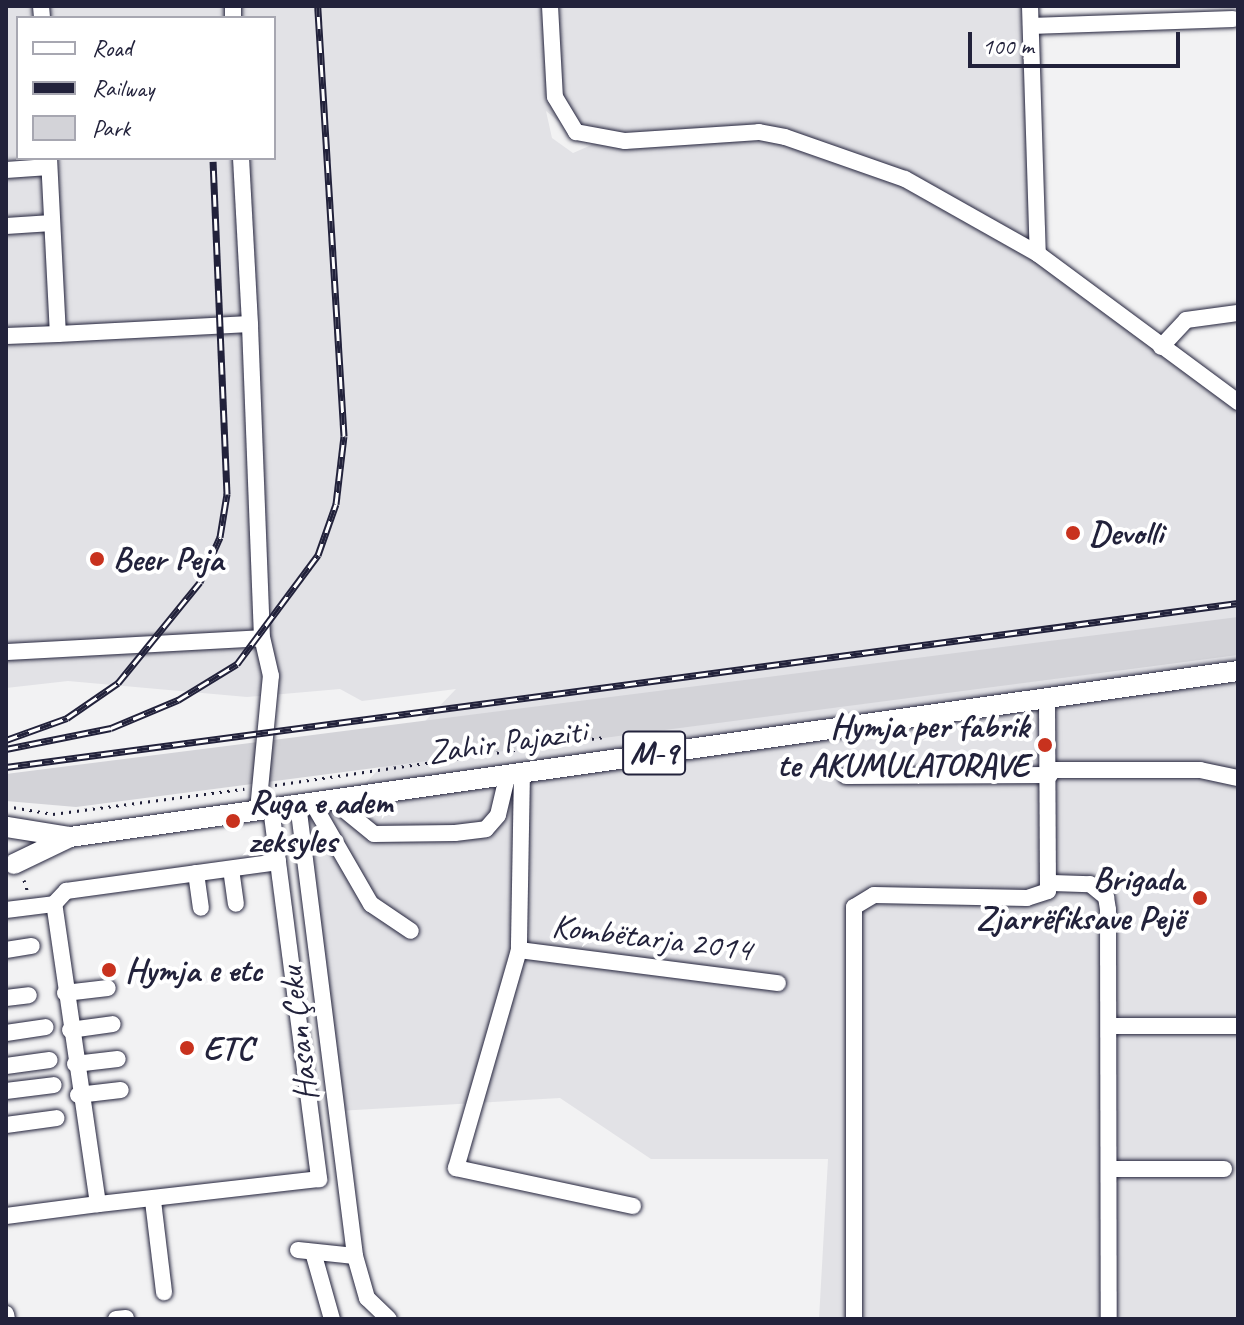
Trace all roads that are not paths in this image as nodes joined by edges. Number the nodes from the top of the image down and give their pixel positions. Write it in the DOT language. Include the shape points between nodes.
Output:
graph roads {
  1 [pos="550,6"];
  2 [pos="1030,6"];
  3 [pos="1233,19"];
  4 [pos="1031,26"];
  5 [pos="241,160"];
  6 [pos="49,163"];
  7 [pos="6,170"];
  8 [pos="52,223"];
  9 [pos="6,226"];
  10 [pos="1038,254"];
  11 [pos="1238,313"];
  12 [pos="250,324"];
  13 [pos="58,334"];
  14 [pos="6,336"];
  15 [pos="1161,347"];
  16 [pos="1238,402"];
  17 [pos="262,638"];
  18 [pos="6,652"];
  19 [pos="1238,671"];
  20 [pos="1047,698"];
  21 [pos="515,772"];
  22 [pos="1049,773"];
  23 [pos="846,776"];
  24 [pos="1238,778"];
  25 [pos="314,802"];
  26 [pos="265,809"];
  27 [pos="7,827"];
  28 [pos="70,837"];
  29 [pos="278,862"];
  30 [pos="18,869"];
  31 [pos="231,869"];
  32 [pos="196,873"];
  33 [pos="1052,883"];
  34 [pos="54,904"];
  35 [pos="236,904"];
  36 [pos="201,908"];
  37 [pos="6,910"];
  38 [pos="411,931"];
  39 [pos="32,946"];
  40 [pos="6,950"];
  41 [pos="519,950"];
  42 [pos="778,983"];
  43 [pos="108,988"];
  44 [pos="65,993"];
  45 [pos="29,995"];
  46 [pos="6,998"];
  47 [pos="113,1024"];
  48 [pos="1112,1026"];
  49 [pos="1238,1026"];
  50 [pos="46,1027"];
  51 [pos="70,1030"];
  52 [pos="6,1033"];
  53 [pos="118,1059"];
  54 [pos="50,1060"];
  55 [pos="75,1064"];
  56 [pos="6,1066"];
  57 [pos="54,1085"];
  58 [pos="121,1090"];
  59 [pos="6,1091"];
  60 [pos="78,1095"];
  61 [pos="57,1118"];
  62 [pos="6,1125"];
  63 [pos="1112,1169"];
  64 [pos="1224,1169"];
  65 [pos="153,1201"];
  66 [pos="98,1204"];
  67 [pos="633,1206"];
  68 [pos="6,1216"];
  69 [pos="355,1256"];
  70 [pos="164,1292"];
  71 [pos="332,1319"];
  72 [pos="389,1319"];
  73 [pos="854,1319"];
  74 [pos="1109,1319"];
  1 -- 10 [label="street" via="555,97 576,132 625,141 759,132 785,137 905,179"];
  2 -- 4 [label="street"];
  3 -- 4 [label="street"];
  4 -- 10 [label="street"];
  5 -- 12 [label="street"];
  6 -- 7 [label="street"];
  6 -- 8 [label="street"];
  8 -- 9 [label="street"];
  8 -- 13 [label="street"];
  10 -- 15 [label="street"];
  11 -- 15 [label="street" via="1186,320"];
  12 -- 13 [label="street"];
  12 -- 17 [label="street"];
  13 -- 14 [label="street"];
  15 -- 16 [label="street"];
  17 -- 18 [label="street"];
  17 -- 26 [label="street" via="271,676"];
  19 -- 20 [label="main road, Zahir Pajaziti / M-9"];
  20 -- 21 [label="main road, Zahir Pajaziti / M-9"];
  20 -- 22 [label="street"];
  21 -- 25 [label="main road, Zahir Pajaziti / M-9"];
  21 -- 25 [label="street" via="498,815 486,829 374,834"];
  21 -- 41 [label="street, Kombëtarja 2014"];
  22 -- 23 [label="street"];
  22 -- 24 [label="street" via="1200,770"];
  22 -- 33 [label="street"];
  25 -- 26 [label="main road, Zahir Pajaziti / M-9"];
  25 -- 38 [label="street" via="371,904"];
  25 -- 69 [label="street, Hasan Çeku"];
  26 -- 28 [label="main road, Zahir Pajaziti / M-9"];
  26 -- 29 [label="street"];
  27 -- 28 [label="main road, Zahir Pajaziti / M-9"];
  27 -- 30 [label="main road, M-9" via="18,847"];
  28 -- 30 [label="main road, Zahir Pajaziti / M-9"];
  29 -- 31 [label="street"];
  29 -- 65 [label="street" via="319,1179"];
  31 -- 32 [label="street"];
  31 -- 35 [label="street"];
  32 -- 34 [label="street" via="66,891"];
  32 -- 36 [label="street"];
  33 -- 48 [label="street" via="1090,884 1106,897"];
  33 -- 73 [label="street" via="1039,897 874,895 854,907"];
  34 -- 37 [label="street"];
  34 -- 44 [label="street"];
  39 -- 40 [label="street"];
  41 -- 42 [label="street, Kombëtarja 2014"];
  41 -- 67 [label="street, Kombëtarja 2014" via="456,1168"];
  43 -- 44 [label="street"];
  44 -- 51 [label="street"];
  45 -- 46 [label="street"];
  47 -- 51 [label="street"];
  48 -- 49 [label="street"];
  48 -- 63 [label="street"];
  50 -- 52 [label="street"];
  51 -- 55 [label="street"];
  53 -- 55 [label="street"];
  54 -- 56 [label="street"];
  55 -- 60 [label="street"];
  57 -- 59 [label="street"];
  58 -- 60 [label="street"];
  60 -- 66 [label="street"];
  61 -- 62 [label="street"];
  63 -- 64 [label="street"];
  63 -- 74 [label="street"];
  65 -- 66 [label="street"];
  65 -- 70 [label="street"];
  66 -- 68 [label="street"];
  69 -- 71 [label="street" via="305,1251"];
  69 -- 72 [label="street, Hasan Çeku" via="367,1298"];
}
